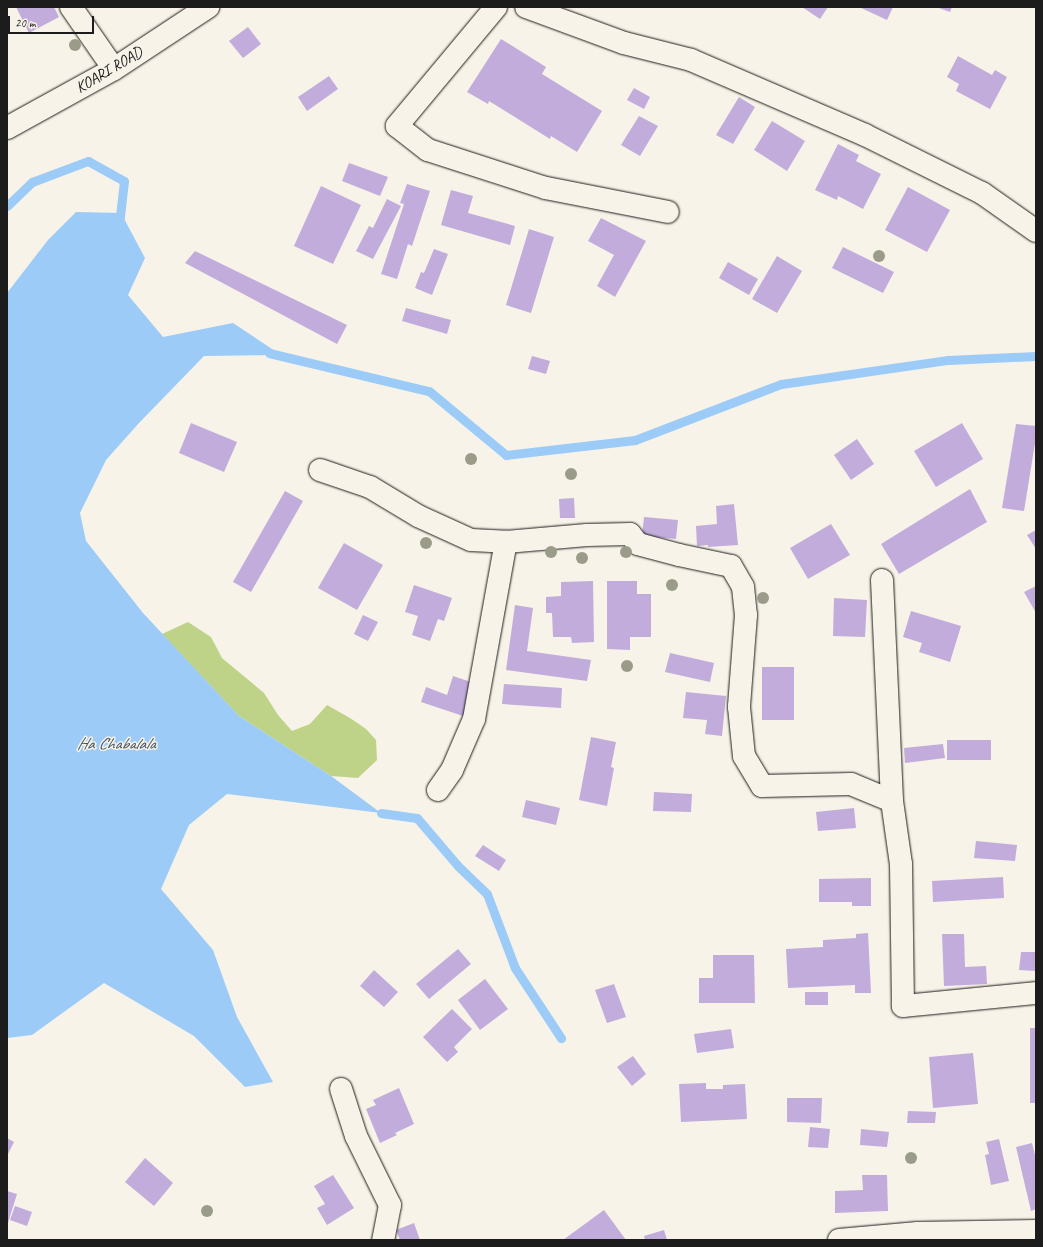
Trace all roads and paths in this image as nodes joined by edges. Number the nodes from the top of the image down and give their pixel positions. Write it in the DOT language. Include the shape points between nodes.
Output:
graph roads {
  1 [pos="71,7"];
  2 [pos="208,7"];
  3 [pos="496,7"];
  4 [pos="526,7"];
  5 [pos="114,69"];
  6 [pos="7,128"];
  7 [pos="668,212"];
  8 [pos="1036,231"];
  9 [pos="320,470"];
  10 [pos="506,542"];
  11 [pos="882,580"];
  12 [pos="438,790"];
  13 [pos="892,801"];
  14 [pos="1036,993"];
  15 [pos="341,1089"];
  16 [pos="1036,1231"];
  17 [pos="383,1240"];
  18 [pos="839,1240"];
  1 -- 5 [label="street"];
  2 -- 5 [label="street, KOARI ROAD"];
  3 -- 7 [label="street" via="397,126 428,150 546,188"];
  4 -- 8 [label="street" via="624,43 690,60 865,135 982,193"];
  5 -- 6 [label="street, KOARI ROAD"];
  9 -- 10 [label="street" via="370,487 418,516 471,540"];
  10 -- 12 [label="street" via="474,719 452,770"];
  10 -- 13 [label="street" via="630,534 638,544 731,566 743,587 746,615 739,707 744,756 762,786 851,784"];
  11 -- 13 [label="street"];
  13 -- 14 [label="street" via="901,864 903,1006"];
  15 -- 17 [label="street" via="356,1136 390,1205"];
  16 -- 18 [label="street" via="918,1233"];
}
